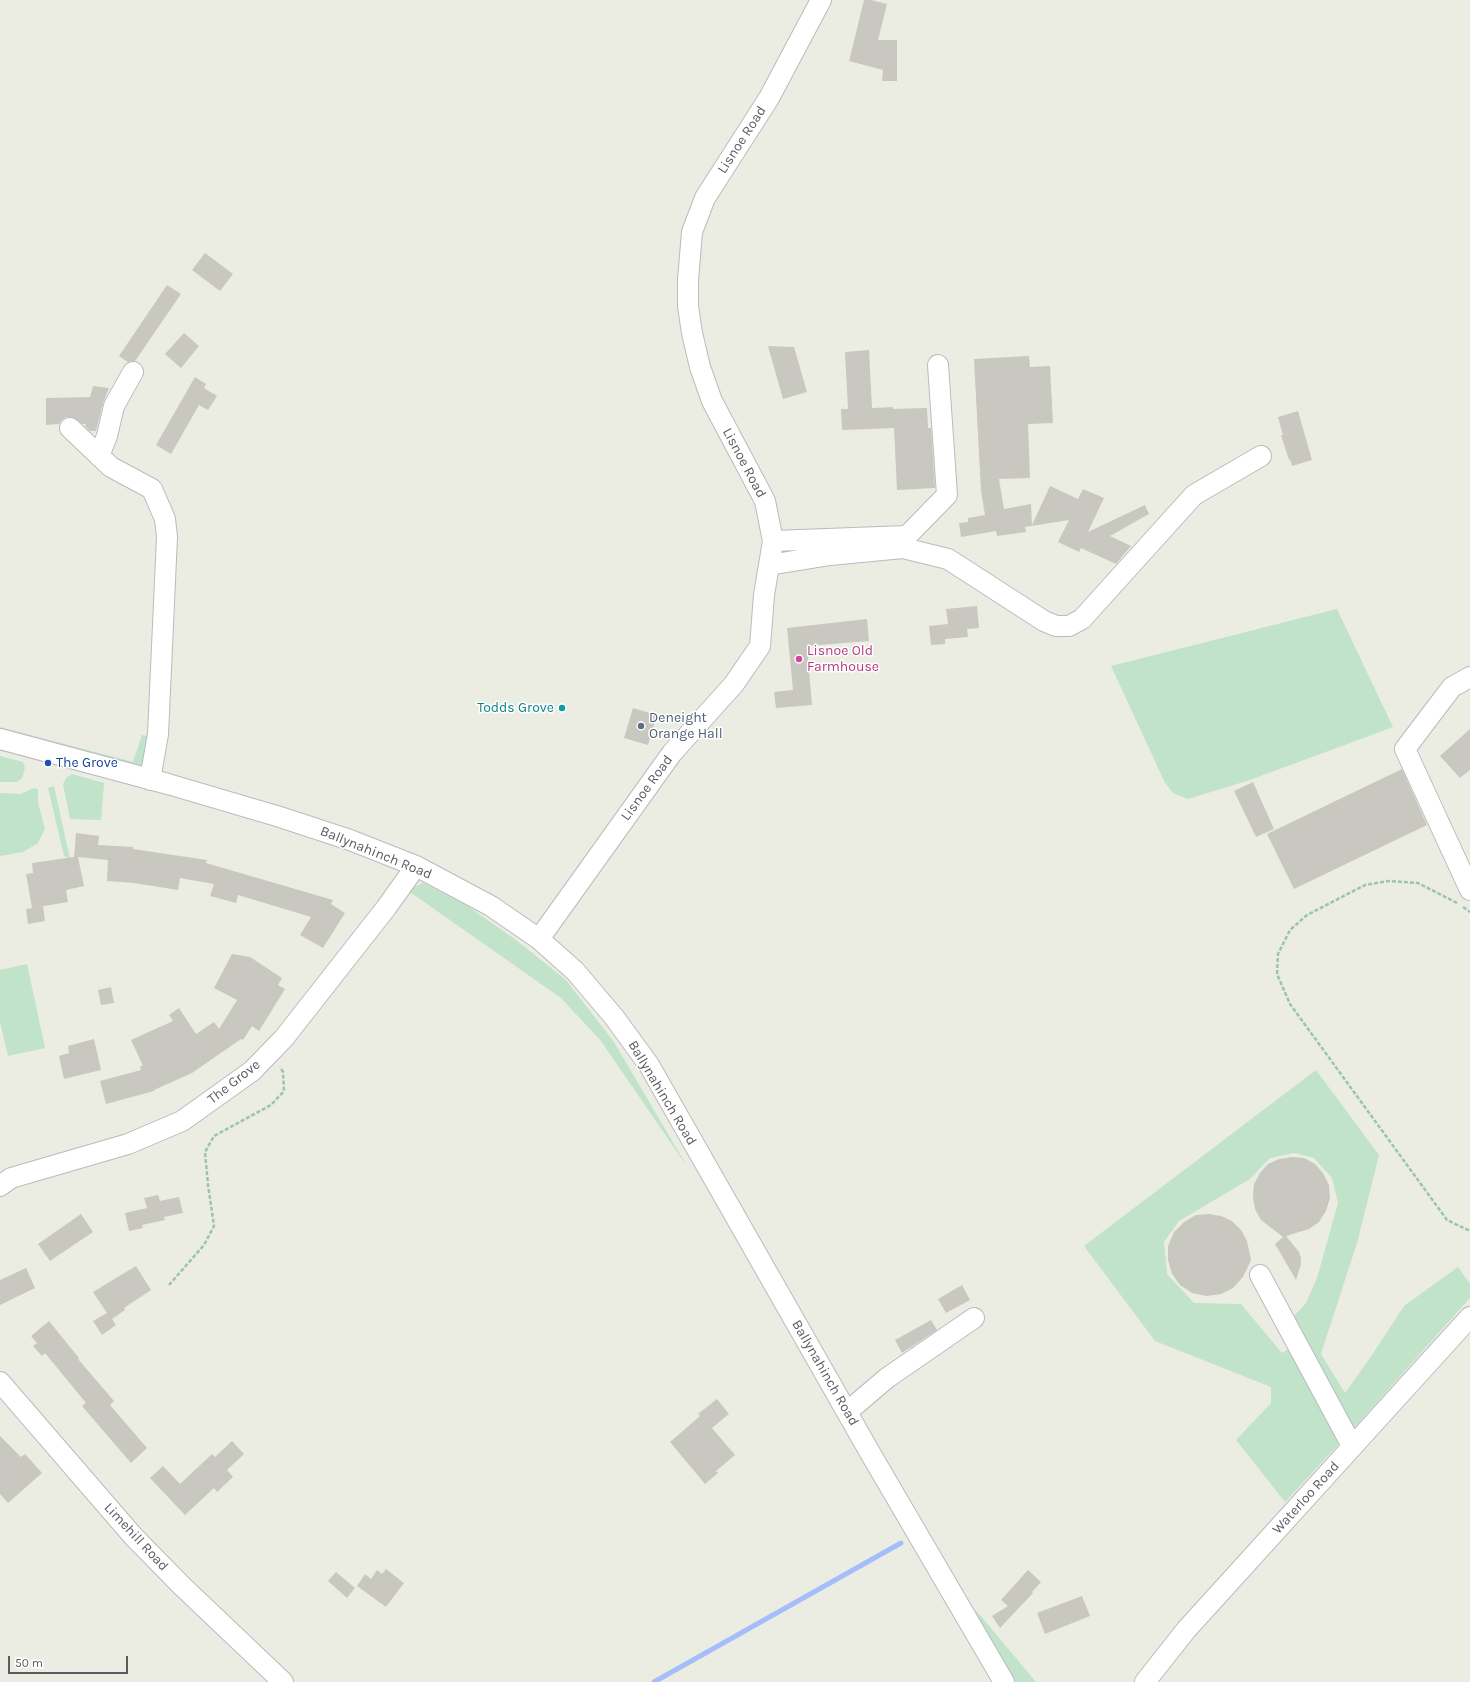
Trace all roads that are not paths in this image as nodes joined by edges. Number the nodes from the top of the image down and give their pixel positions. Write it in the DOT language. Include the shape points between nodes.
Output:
graph roads {
  1 [pos="821,0"];
  2 [pos="938,365"];
  3 [pos="133,372"];
  4 [pos="70,428"];
  5 [pos="99,456"];
  6 [pos="1261,456"];
  7 [pos="773,541"];
  8 [pos="769,566"];
  9 [pos="1470,677"];
  10 [pos="0,739"];
  11 [pos="150,780"];
  12 [pos="416,866"];
  13 [pos="1470,890"];
  14 [pos="539,939"];
  15 [pos="0,1186"];
  16 [pos="1260,1275"];
  17 [pos="1470,1316"];
  18 [pos="974,1318"];
  19 [pos="0,1382"];
  20 [pos="847,1412"];
  21 [pos="1352,1446"];
  22 [pos="283,1682"];
  23 [pos="1004,1682"];
  24 [pos="1145,1682"];
  1 -- 7 [label="street, Lisnoe Road" via="769,98 705,198 692,232 688,306 700,367 712,401 765,501"];
  2 -- 7 [label="street" via="947,495 907,536"];
  3 -- 5 [label="street" via="114,406"];
  4 -- 5 [label="street"];
  5 -- 11 [label="street" via="111,467 152,489 165,518 167,537 158,734"];
  6 -- 8 [label="street" via="1194,495 1082,619 1069,626 1056,626 1044,621 948,559 903,548 830,555"];
  7 -- 8 [label="street, Lisnoe Road"];
  8 -- 14 [label="street, Lisnoe Road" via="760,646 734,684 672,753"];
  9 -- 13 [label="street" via="1452,687 1406,749"];
  10 -- 11 [label="street, Ballynahinch Road"];
  11 -- 12 [label="street, Ballynahinch Road" via="280,817 350,840"];
  12 -- 14 [label="street, Ballynahinch Road" via="491,906"];
  12 -- 15 [label="street, The Grove" via="284,1038 252,1071 182,1122 128,1144 11,1178"];
  14 -- 20 [label="street, Ballynahinch Road" via="575,971 614,1017 649,1065"];
  16 -- 21 [label="street"];
  17 -- 21 [label="street, Waterloo Road"];
  18 -- 20 [label="street" via="887,1378"];
  19 -- 22 [label="street, Limehill Road" via="133,1536"];
  20 -- 23 [label="street, Ballynahinch Road"];
  21 -- 24 [label="street, Waterloo Road" via="1186,1630"];
}
